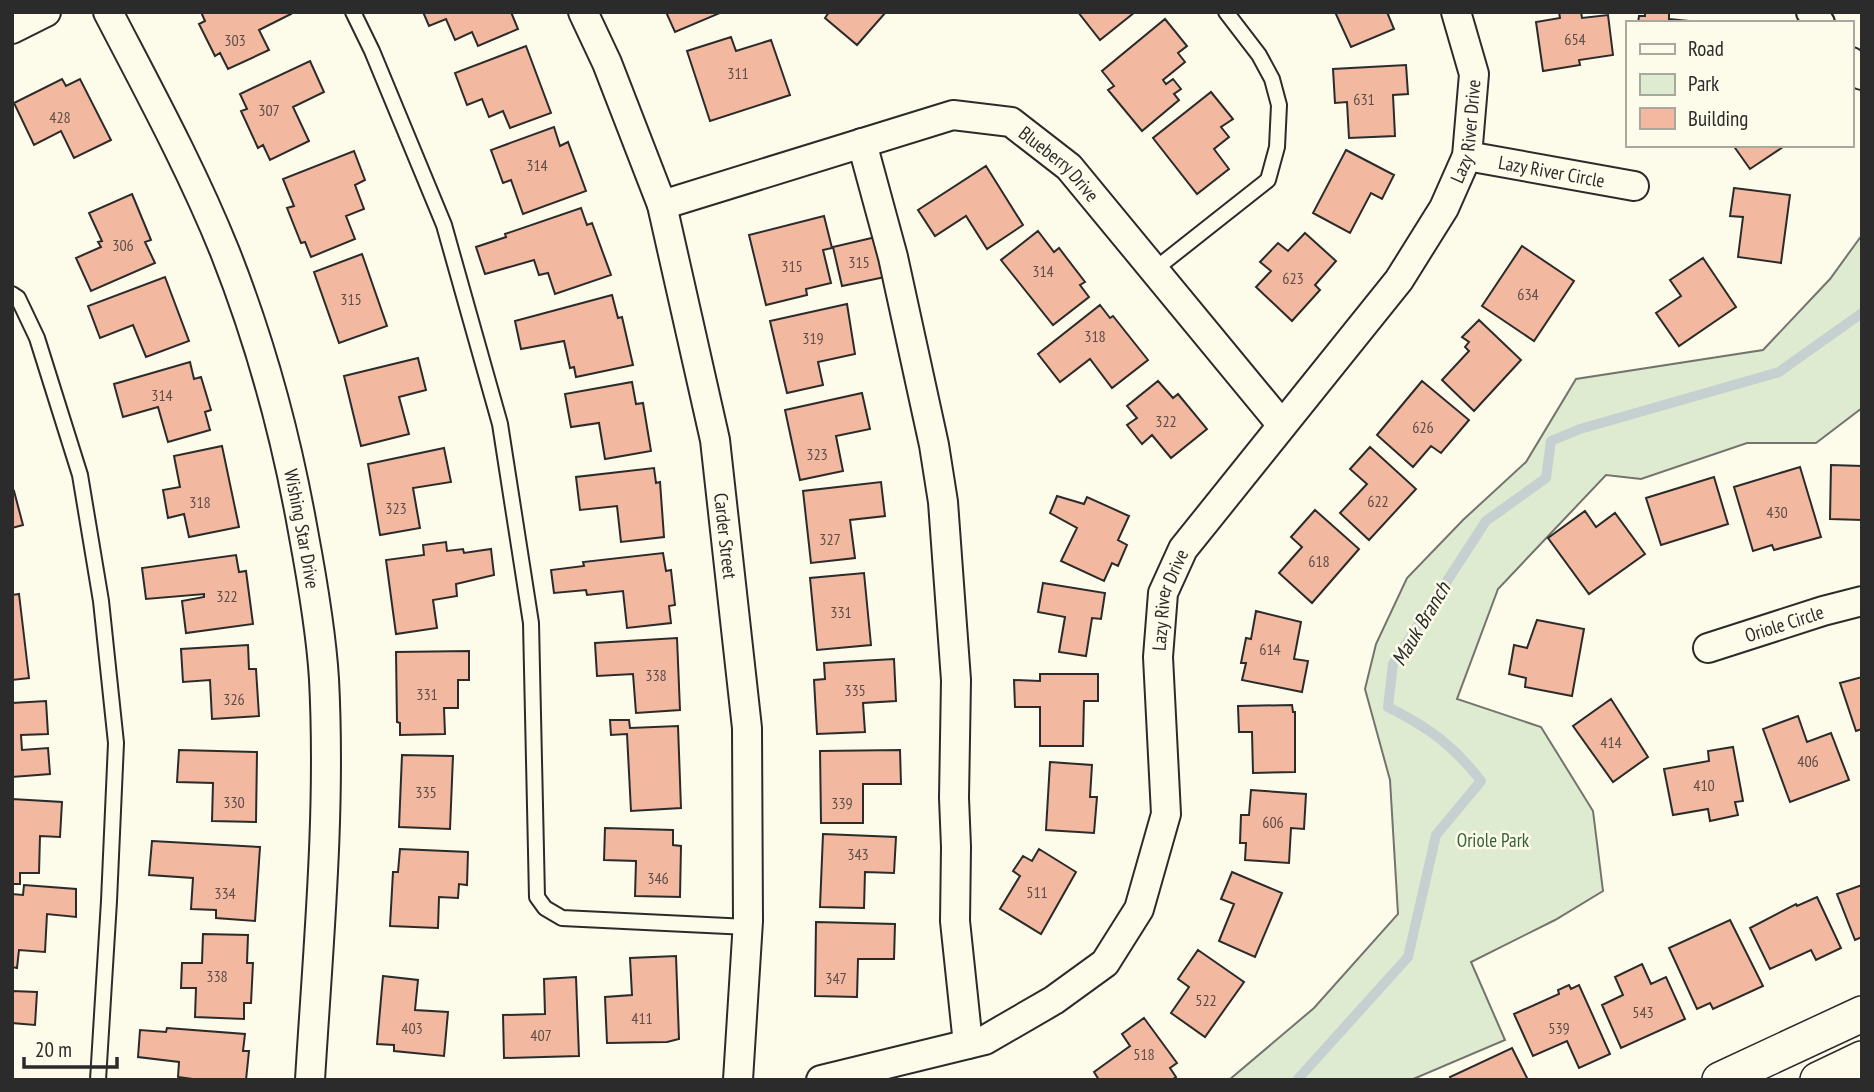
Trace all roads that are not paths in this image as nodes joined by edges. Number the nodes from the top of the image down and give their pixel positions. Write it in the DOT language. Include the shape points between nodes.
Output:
graph roads {
  1 [pos="46,12"];
  2 [pos="108,12"];
  3 [pos="353,12"];
  4 [pos="583,12"];
  5 [pos="1226,12"];
  6 [pos="1456,12"];
  7 [pos="12,29"];
  8 [pos="862,143"];
  9 [pos="1467,156"];
  10 [pos="1634,186"];
  11 [pos="662,205"];
  12 [pos="1154,270"];
  13 [pos="12,294"];
  14 [pos="1282,425"];
  15 [pos="1862,601"];
  16 [pos="1708,648"];
  17 [pos="748,927"];
  18 [pos="1862,1014"];
  19 [pos="968,1044"];
  20 [pos="1862,1059"];
  21 [pos="98,1080"];
  22 [pos="310,1080"];
  23 [pos="738,1080"];
  24 [pos="821,1080"];
  25 [pos="1720,1080"];
  26 [pos="1818,1080"];
  1 -- 7 [label="street"];
  2 -- 22 [label="street, Wishing Star Drive" via="225,252 265,363 311,572 324,677 327,802"];
  3 -- 17 [label="lane" via="444,225 500,424 531,623 537,897 562,918"];
  4 -- 11 [label="street, Carder Street"];
  5 -- 12 [label="lane" via="1259,55 1279,105 1277,147 1268,180"];
  6 -- 9 [label="street, Lazy River Drive" via="1474,74"];
  8 -- 11 [label="street, Blueberry Drive"];
  8 -- 12 [label="street, Blueberry Drive" via="953,114 1011,122 1069,167"];
  8 -- 19 [label="street" via="893,257 943,502 956,680 955,921"];
  9 -- 10 [label="street, Lazy River Circle"];
  9 -- 14 [label="street, Lazy River Drive" via="1444,208 1399,281"];
  11 -- 17 [label="street, Carder Street" via="715,440 747,729"];
  12 -- 14 [label="street, Blueberry Drive"];
  13 -- 21 [label="lane" via="37,338 80,475 101,601 116,743"];
  14 -- 19 [label="street, Lazy River Drive" via="1183,549 1163,593 1158,657 1166,814 1139,909 1105,963 1054,1000 985,1040"];
  15 -- 16 [label="street, Oriole Circle"];
  17 -- 23 [label="street, Carder Street"];
  18 -- 25 [label="street"];
  19 -- 24 [label="street, Lazy River Drive"];
  20 -- 26 [label="street"];
}
